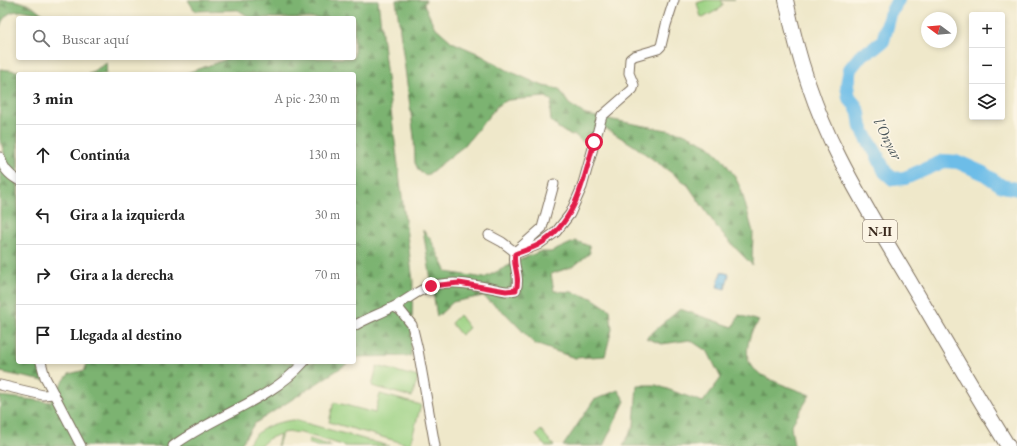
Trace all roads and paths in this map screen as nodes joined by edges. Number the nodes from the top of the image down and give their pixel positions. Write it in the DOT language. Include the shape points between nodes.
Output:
graph roads {
  1 [pos="674,0"];
  2 [pos="786,0"];
  3 [pos="0,157"];
  4 [pos="16,179"];
  5 [pos="554,184"];
  6 [pos="489,235"];
  7 [pos="515,253"];
  8 [pos="394,307"];
  9 [pos="356,325"];
  10 [pos="41,364"];
  11 [pos="302,364"];
  12 [pos="0,385"];
  13 [pos="54,394"];
  14 [pos="81,446"];
  15 [pos="173,446"];
  16 [pos="435,446"];
  17 [pos="1008,446"];
  1 -- 7 [label="street" via="661,46 630,59 629,73 633,89 602,116 582,187 570,214 556,232 538,245"];
  2 -- 17 [label="highway, N-II" via="812,94 838,156"];
  3 -- 4 [label="street" via="3,166"];
  5 -- 7 [label="street" via="542,228"];
  6 -- 7 [label="street"];
  7 -- 8 [label="street" via="518,285 516,290 506,291 459,283 439,285 424,289"];
  8 -- 9 [label="street"];
  8 -- 16 [label="street" via="400,310 412,325"];
  10 -- 13 [label="street"];
  11 -- 15 [label="street" via="285,381"];
  12 -- 13 [label="street" via="43,395"];
  13 -- 14 [label="street"];
}
